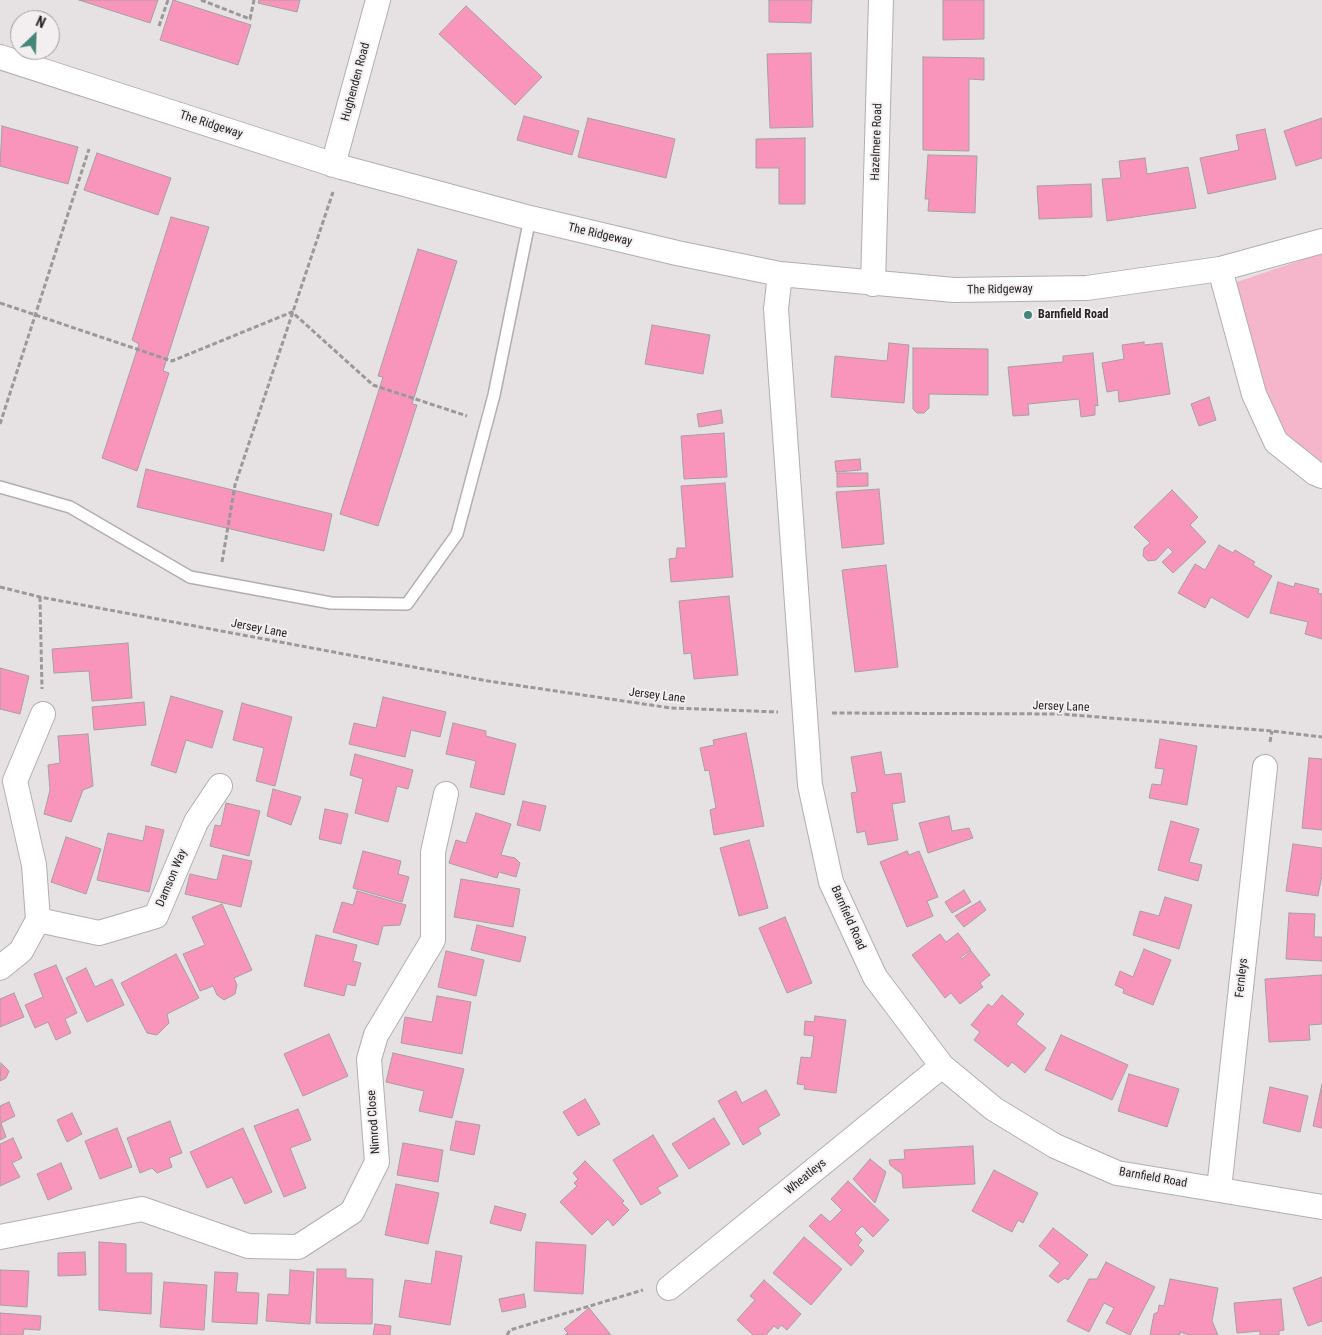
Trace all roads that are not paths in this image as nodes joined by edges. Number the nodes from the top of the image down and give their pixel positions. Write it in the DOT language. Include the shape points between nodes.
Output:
graph roads {
  1 [pos="378,0"];
  2 [pos="881,0"];
  3 [pos="0,57"];
  4 [pos="337,166"];
  5 [pos="530,218"];
  6 [pos="1322,241"];
  7 [pos="1220,269"];
  8 [pos="780,274"];
  9 [pos="873,284"];
  10 [pos="1322,476"];
  11 [pos="0,487"];
  12 [pos="43,714"];
  13 [pos="1265,767"];
  14 [pos="220,786"];
  15 [pos="446,794"];
  16 [pos="38,920"];
  17 [pos="0,968"];
  18 [pos="942,1066"];
  19 [pos="1219,1189"];
  20 [pos="1322,1207"];
  21 [pos="0,1237"];
  22 [pos="669,1288"];
  1 -- 4 [label="street, Hughenden Road"];
  2 -- 9 [label="street, Hazelmere Road"];
  3 -- 4 [label="street, The Ridgeway"];
  4 -- 5 [label="street, The Ridgeway"];
  5 -- 8 [label="street, The Ridgeway"];
  5 -- 11 [label="lane" via="487,422 457,534 407,604 331,603 190,577 70,507"];
  6 -- 7 [label="street, The Ridgeway"];
  7 -- 9 [label="street, The Ridgeway" via="1087,288 954,290"];
  7 -- 10 [label="street" via="1254,394 1276,442"];
  8 -- 9 [label="street, The Ridgeway"];
  8 -- 18 [label="street, Barnfield Road" via="776,309 810,785 831,882 875,977"];
  12 -- 16 [label="street" via="15,781 34,865"];
  13 -- 19 [label="street, Fernleys"];
  14 -- 16 [label="street, Damson Way" via="196,822 156,916 99,933"];
  15 -- 21 [label="street, Nimrod Close" via="433,852 434,940 376,1035 371,1051 377,1162 352,1212 298,1247 248,1246 142,1209"];
  16 -- 17 [label="street" via="21,951"];
  18 -- 19 [label="street, Barnfield Road" via="994,1109 1055,1146 1116,1173"];
  18 -- 22 [label="street, Wheatleys"];
  19 -- 20 [label="street, Barnfield Road"];
}
